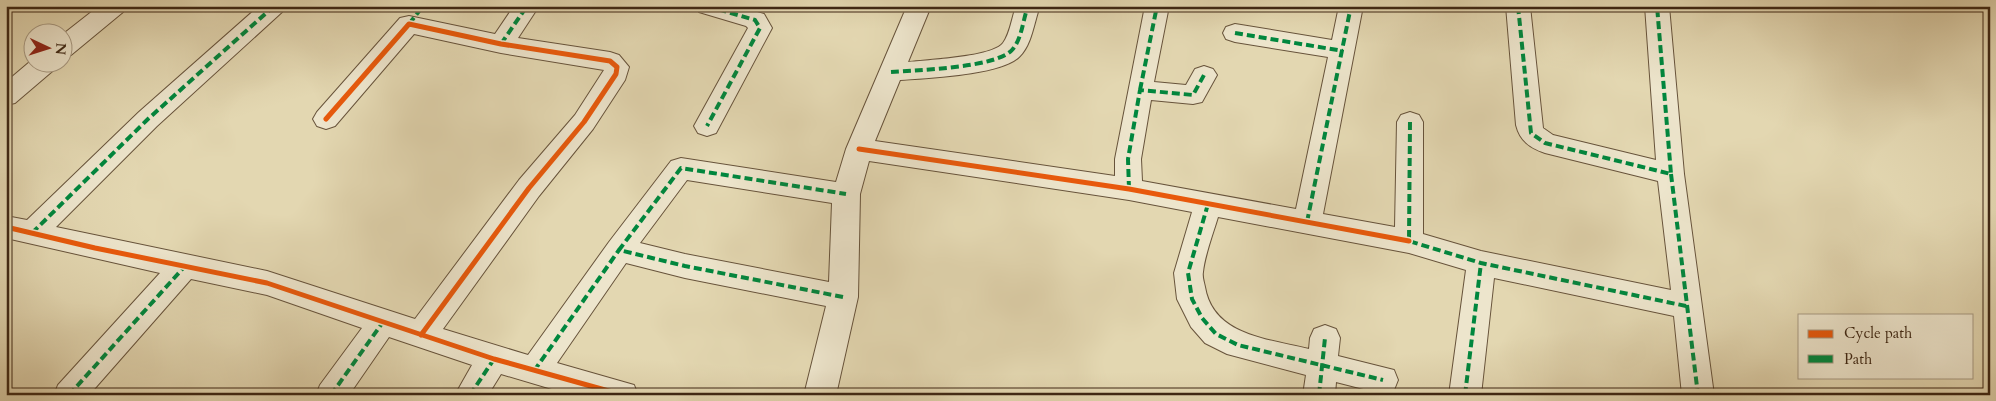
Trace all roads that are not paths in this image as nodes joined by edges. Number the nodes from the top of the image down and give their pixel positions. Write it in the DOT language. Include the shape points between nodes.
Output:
graph roads {
  1 [pos="115,6"];
  2 [pos="274,6"];
  3 [pos="527,6"];
  4 [pos="707,6"];
  5 [pos="919,6"];
  6 [pos="1157,6"];
  7 [pos="1351,6"];
  8 [pos="1518,6"];
  9 [pos="1657,6"];
  10 [pos="1025,7"];
  11 [pos="416,15"];
  12 [pos="1235,33"];
  13 [pos="72,42"];
  14 [pos="501,44"];
  15 [pos="1343,51"];
  16 [pos="35,72"];
  17 [pos="891,72"];
  18 [pos="1204,74"];
  19 [pos="1140,90"];
  20 [pos="6,96"];
  21 [pos="326,119"];
  22 [pos="1410,122"];
  23 [pos="707,126"];
  24 [pos="859,149"];
  25 [pos="1671,174"];
  26 [pos="1129,188"];
  27 [pos="846,194"];
  28 [pos="1208,204"];
  29 [pos="1307,222"];
  30 [pos="19,230"];
  31 [pos="1409,241"];
  32 [pos="620,250"];
  33 [pos="1481,263"];
  34 [pos="185,266"];
  35 [pos="843,297"];
  36 [pos="1686,306"];
  37 [pos="382,322"];
  38 [pos="421,335"];
  39 [pos="1323,352"];
  40 [pos="494,359"];
  41 [pos="534,371"];
  42 [pos="1383,380"];
  43 [pos="70,395"];
  44 [pos="331,395"];
  45 [pos="470,395"];
  46 [pos="623,395"];
  47 [pos="820,395"];
  48 [pos="1319,395"];
  49 [pos="1465,395"];
  50 [pos="1698,395"];
  1 -- 13 [label="street"];
  2 -- 30 [label="street"];
  3 -- 14 [label="street"];
  4 -- 23 [label="street" via="760,24"];
  5 -- 17 [label="street"];
  6 -- 19 [label="street"];
  7 -- 15 [label="street"];
  8 -- 25 [label="street" via="1531,133 1546,143"];
  9 -- 25 [label="street"];
  10 -- 17 [label="street" via="1012,50 1002,56 952,67"];
  11 -- 14 [label="street"];
  11 -- 21 [label="street"];
  12 -- 15 [label="street"];
  14 -- 38 [label="street" via="610,61 617,70 584,122 529,188"];
  15 -- 29 [label="street"];
  16 -- 20 [label="street"];
  17 -- 24 [label="street"];
  18 -- 19 [label="street" via="1193,95"];
  19 -- 26 [label="street" via="1128,159"];
  22 -- 31 [label="street"];
  24 -- 26 [label="street"];
  24 -- 27 [label="street"];
  25 -- 36 [label="street"];
  26 -- 28 [label="street"];
  27 -- 32 [label="street" via="681,168"];
  27 -- 35 [label="street"];
  28 -- 29 [label="street"];
  28 -- 39 [label="street" via="1188,273 1192,299 1202,318 1216,334 1238,345"];
  29 -- 31 [label="street"];
  30 -- 34 [label="street"];
  31 -- 33 [label="street"];
  32 -- 35 [label="street"];
  32 -- 41 [label="street"];
  33 -- 36 [label="street"];
  33 -- 49 [label="street"];
  34 -- 37 [label="street" via="267,283"];
  34 -- 43 [label="street"];
  35 -- 47 [label="street"];
  36 -- 50 [label="street"];
  37 -- 38 [label="street"];
  37 -- 44 [label="street"];
  38 -- 40 [label="street"];
  39 -- 42 [label="street"];
  39 -- 48 [label="street"];
  40 -- 41 [label="street"];
  40 -- 45 [label="street"];
  41 -- 46 [label="street"];
}
